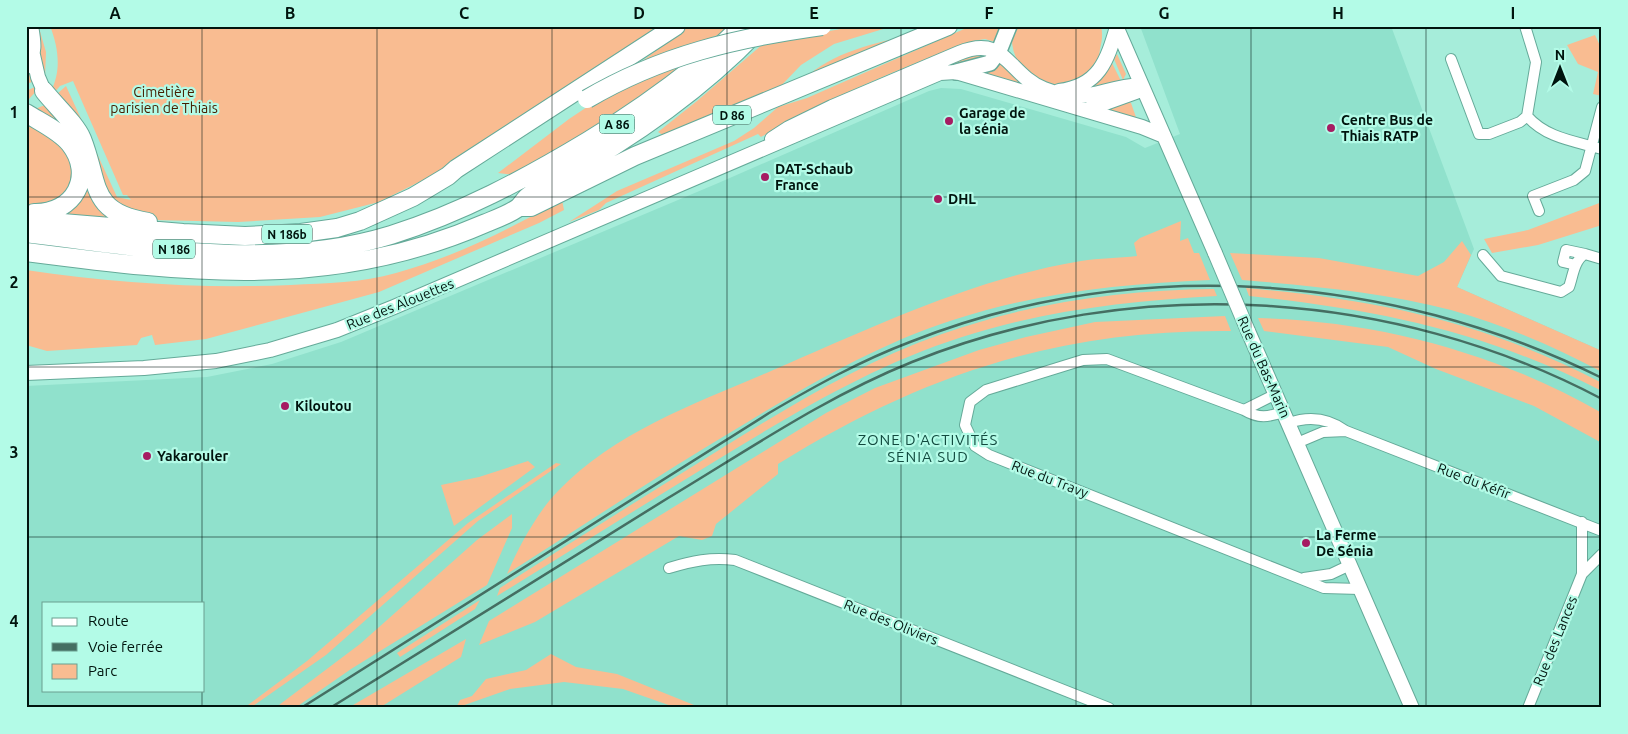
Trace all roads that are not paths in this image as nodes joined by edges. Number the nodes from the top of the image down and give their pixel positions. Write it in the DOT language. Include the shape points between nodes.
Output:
graph roads {
  1 [pos="31,26"];
  2 [pos="676,26"];
  3 [pos="740,26"];
  4 [pos="762,26"];
  5 [pos="822,26"];
  6 [pos="948,26"];
  7 [pos="1009,26"];
  8 [pos="1525,26"];
  9 [pos="1117,27"];
  10 [pos="999,51"];
  11 [pos="1451,59"];
  12 [pos="30,61"];
  13 [pos="956,72"];
  14 [pos="1141,85"];
  15 [pos="44,91"];
  16 [pos="1053,92"];
  17 [pos="1602,107"];
  18 [pos="1086,110"];
  19 [pos="26,113"];
  20 [pos="1527,116"];
  21 [pos="1164,136"];
  22 [pos="1590,146"];
  23 [pos="1602,148"];
  24 [pos="750,154"];
  25 [pos="448,176"];
  26 [pos="519,206"];
  27 [pos="1539,211"];
  28 [pos="26,213"];
  29 [pos="26,220"];
  30 [pos="26,232"];
  31 [pos="183,234"];
  32 [pos="323,248"];
  33 [pos="26,252"];
  34 [pos="1585,254"];
  35 [pos="1483,255"];
  36 [pos="1602,259"];
  37 [pos="1576,265"];
  38 [pos="323,267"];
  39 [pos="28,372"];
  40 [pos="1276,394"];
  41 [pos="1244,410"];
  42 [pos="1286,418"];
  43 [pos="1346,431"];
  44 [pos="1297,443"];
  45 [pos="1582,522"];
  46 [pos="1602,531"];
  47 [pos="1602,554"];
  48 [pos="1350,565"];
  49 [pos="669,568"];
  50 [pos="1582,574"];
  51 [pos="1303,578"];
  52 [pos="1360,589"];
  53 [pos="1109,708"];
  54 [pos="1412,708"];
  55 [pos="1528,708"];
  1 -- 12 [label="main road" via="34,42"];
  2 -- 25 [label="highway"];
  3 -- 32 [label="highway, A 86" via="678,81 624,120 480,202 389,236"];
  4 -- 26 [label="highway, A 86" via="717,71 672,107 609,150 531,193"];
  5 -- 25 [label="highway, N 186b, bridge" via="747,37 637,72 458,174"];
  6 -- 26 [label="highway, D 86" via="620,163 531,207"];
  7 -- 10 [label="main road"];
  8 -- 20 [label="street" via="1536,62"];
  9 -- 14 [label="main road, Rue du Bas-Marin"];
  9 -- 16 [label="main road" via="1106,63 1097,74 1078,87"];
  10 -- 13 [label="main road" via="984,66"];
  10 -- 16 [label="main road" via="1027,79"];
  10 -- 24 [label="main road" via="981,47 959,53 789,128"];
  11 -- 20 [label="street" via="1479,134 1489,134"];
  12 -- 15 [label="main road"];
  13 -- 18 [label="main road"];
  13 -- 24 [label="main road" via="934,74"];
  14 -- 16 [label="main road" via="1124,86 1084,97"];
  14 -- 18 [label="main road" via="1136,92"];
  14 -- 21 [label="main road, Rue du Bas-Marin"];
  15 -- 31 [label="highway" via="82,138 95,187 106,203 123,216 174,226"];
  17 -- 22 [label="street"];
  18 -- 21 [label="main road"];
  19 -- 28 [label="highway" via="69,142 77,156 80,178 74,196 64,206 52,212"];
  20 -- 22 [label="street" via="1538,128 1553,136"];
  21 -- 40 [label="main road, Rue du Bas-Marin, bridge"];
  22 -- 23 [label="street"];
  22 -- 27 [label="street" via="1587,167 1579,177 1533,196"];
  24 -- 39 [label="main road, Rue des Alouettes" via="337,330 270,350 216,361 144,368"];
  25 -- 31 [label="highway, N 186b" via="413,197 337,228 273,235"];
  26 -- 38 [label="highway, A 86" via="450,238 380,257"];
  29 -- 31 [label="highway, N 186b"];
  30 -- 32 [label="highway, N 186" via="121,245 215,252 283,253"];
  33 -- 38 [label="highway, N 186" via="204,271 277,272"];
  34 -- 36 [label="street"];
  34 -- 37 [label="street"];
  34 -- 37 [label="street" via="1566,250 1563,262"];
  35 -- 37 [label="street" via="1501,276 1561,292 1569,287"];
  40 -- 41 [label="street"];
  40 -- 42 [label="main road, Rue du Bas-Marin"];
  41 -- 42 [label="street, Rue du Travy" via="1261,417"];
  41 -- 51 [label="street, Rue du Travy" via="1106,359 1083,360 986,390 970,402 965,425 975,446 989,455"];
  42 -- 43 [label="street, Rue du Kéfir" via="1316,419 1334,423"];
  42 -- 44 [label="main road, Rue du Bas-Marin"];
  43 -- 44 [label="street, Rue du Kéfir" via="1319,433"];
  43 -- 45 [label="street, Rue du Kéfir"];
  44 -- 48 [label="main road, Rue du Bas-Marin"];
  45 -- 46 [label="street, Rue du Kéfir"];
  45 -- 50 [label="street, Rue des Lances"];
  47 -- 50 [label="street, Rue des Lances"];
  48 -- 51 [label="street, Rue du Travy" via="1331,574"];
  48 -- 52 [label="main road, Rue du Bas-Marin"];
  49 -- 53 [label="street, Rue des Oliviers" via="715,557 735,560"];
  50 -- 55 [label="street, Rue des Lances"];
  51 -- 52 [label="street, Rue du Travy" via="1324,588"];
  52 -- 54 [label="main road, Rue du Bas-Marin"];
}
